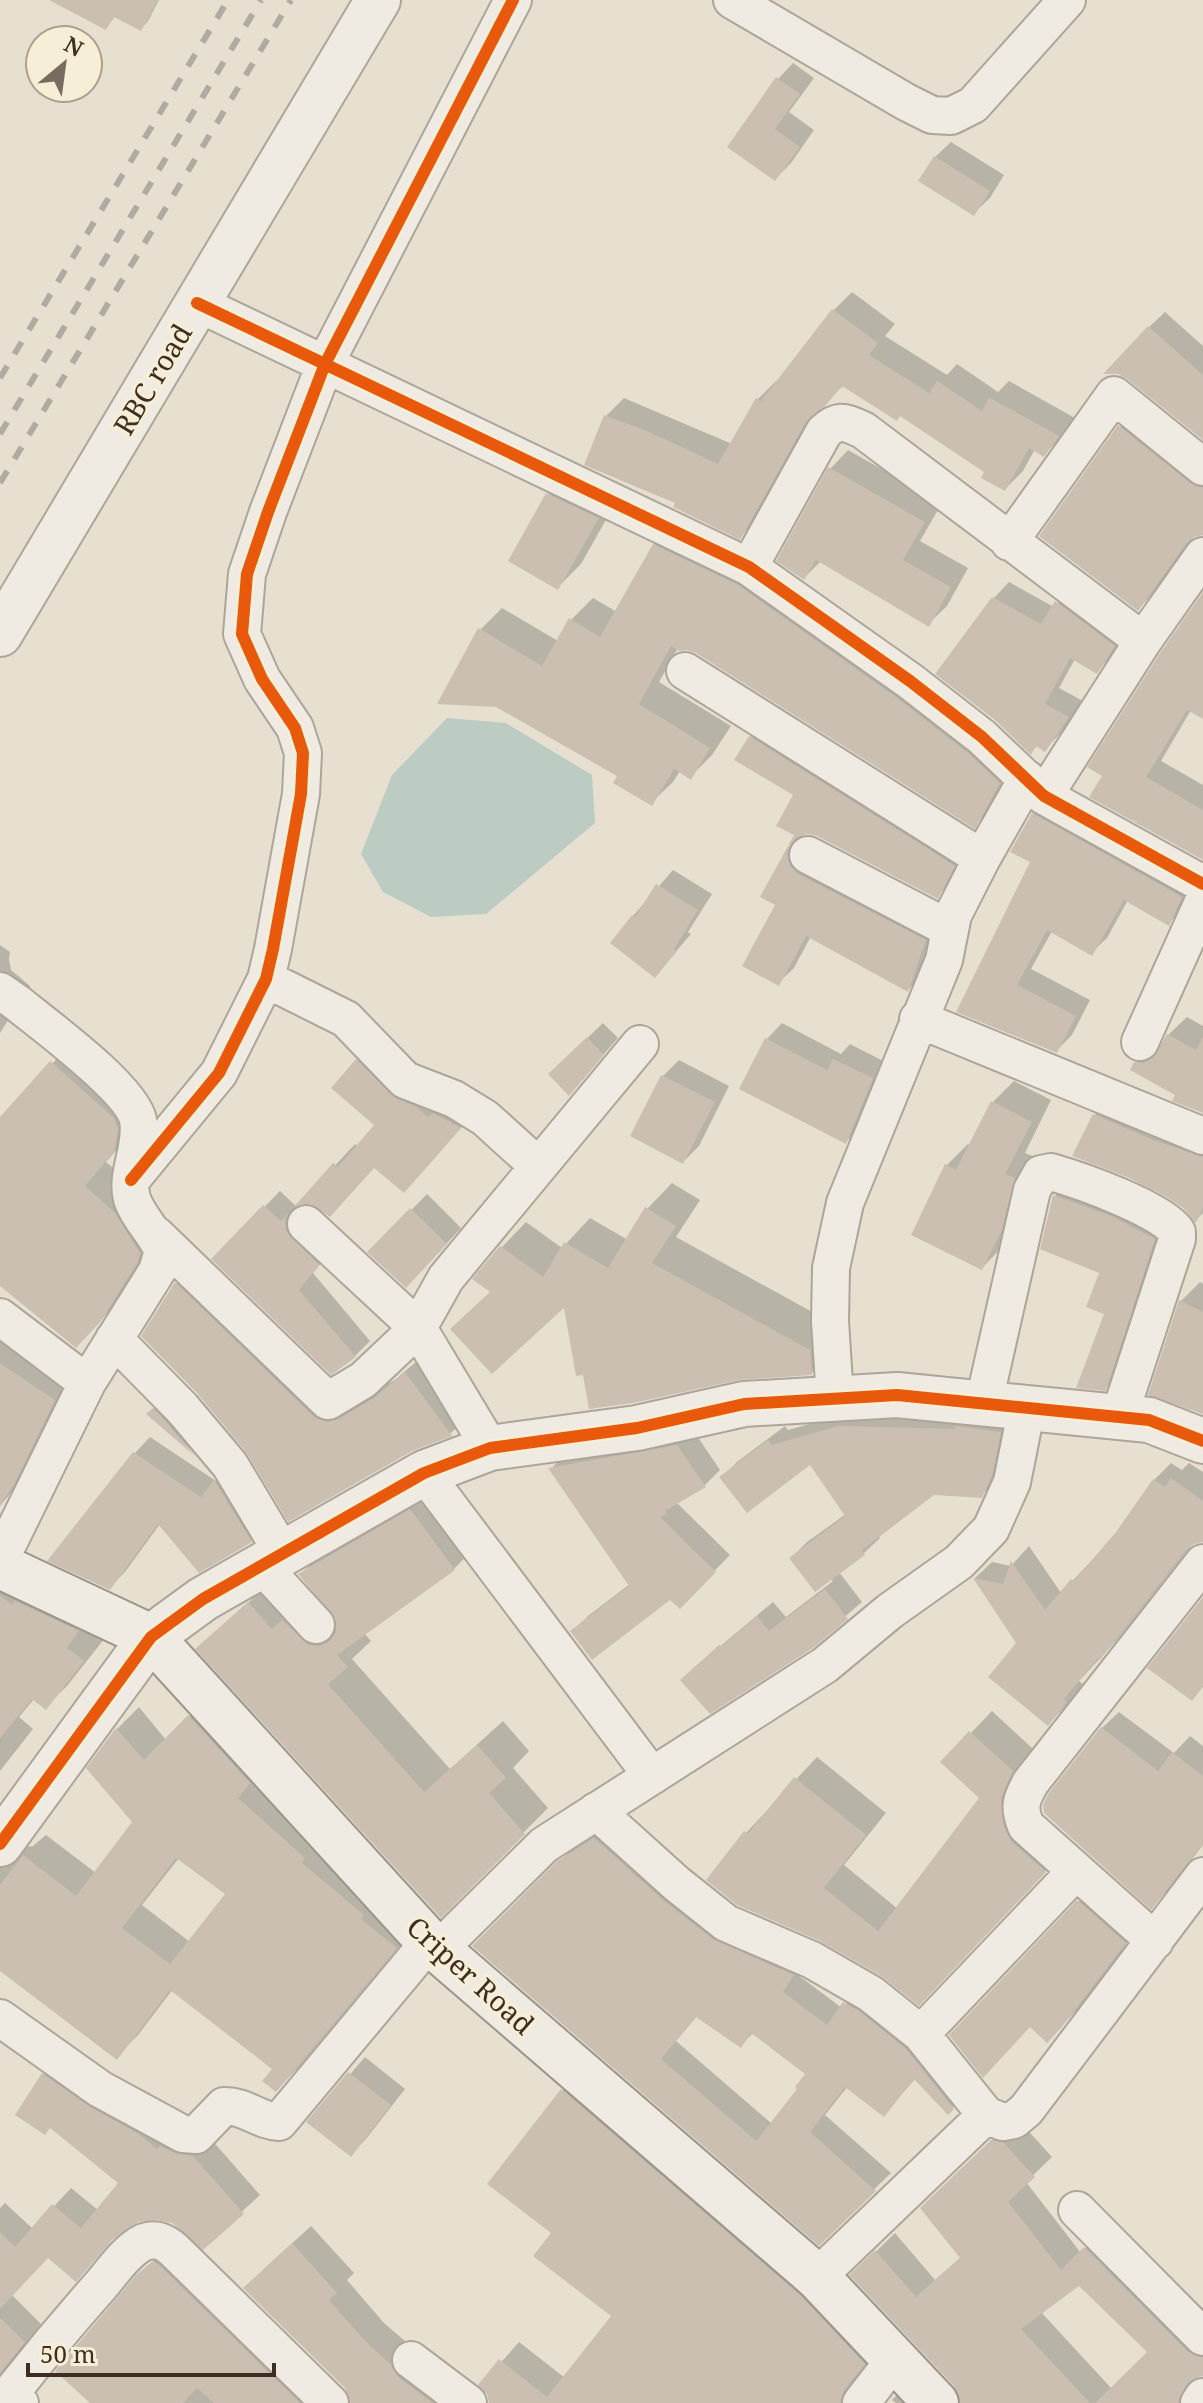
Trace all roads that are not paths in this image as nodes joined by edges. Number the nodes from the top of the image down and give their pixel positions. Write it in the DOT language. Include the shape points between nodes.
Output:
graph roads {
  1 [pos="378,0"];
  2 [pos="513,0"];
  3 [pos="732,0"];
  4 [pos="1067,0"];
  5 [pos="197,303"];
  6 [pos="325,364"];
  7 [pos="1203,467"];
  8 [pos="1009,542"];
  9 [pos="1203,556"];
  10 [pos="749,567"];
  11 [pos="0,634"];
  12 [pos="1143,641"];
  13 [pos="685,671"];
  14 [pos="1035,788"];
  15 [pos="808,855"];
  16 [pos="982,858"];
  17 [pos="1203,884"];
  18 [pos="1203,902"];
  19 [pos="950,929"];
  20 [pos="266,979"];
  21 [pos="5,1008"];
  22 [pos="918,1019"];
  23 [pos="1140,1042"];
  24 [pos="640,1044"];
  25 [pos="1203,1136"];
  26 [pos="538,1166"];
  27 [pos="131,1180"];
  28 [pos="306,1224"];
  29 [pos="156,1235"];
  30 [pos="0,1317"];
  31 [pos="418,1328"];
  32 [pos="114,1339"];
  33 [pos="87,1383"];
  34 [pos="835,1399"];
  35 [pos="984,1402"];
  36 [pos="1027,1407"];
  37 [pos="1119,1417"];
  38 [pos="1203,1441"];
  39 [pos="490,1448"];
  40 [pos="424,1473"];
  41 [pos="271,1558"];
  42 [pos="0,1560"];
  43 [pos="1203,1563"];
  44 [pos="0,1566"];
  45 [pos="316,1625"];
  46 [pos="151,1637"];
  47 [pos="652,1776"];
  48 [pos="596,1811"];
  49 [pos="0,1844"];
  50 [pos="1076,1871"];
  51 [pos="1203,1876"];
  52 [pos="1155,1941"];
  53 [pos="433,1946"];
  54 [pos="0,2018"];
  55 [pos="921,2034"];
  56 [pos="986,2115"];
  57 [pos="1077,2210"];
  58 [pos="817,2277"];
  59 [pos="1203,2337"];
  60 [pos="895,2359"];
  61 [pos="411,2360"];
  62 [pos="1203,2397"];
  63 [pos="10,2400"];
  64 [pos="330,2403"];
  65 [pos="468,2403"];
  66 [pos="861,2403"];
  67 [pos="936,2403"];
  68 [pos="1199,2403"];
  1 -- 5 [label="street, RBC road"];
  2 -- 6 [label="street"];
  3 -- 4 [label="street" via="906,102 932,115 951,116 973,105"];
  5 -- 6 [label="street"];
  5 -- 11 [label="street, RBC road"];
  6 -- 10 [label="street"];
  6 -- 20 [label="street" via="247,574 242,634 262,679 295,728 303,753 301,794"];
  7 -- 8 [label="street" via="1114,395"];
  8 -- 10 [label="street" via="863,430 833,423"];
  8 -- 12 [label="street"];
  9 -- 12 [label="street"];
  10 -- 14 [label="street" via="910,681 982,737"];
  12 -- 14 [label="street"];
  13 -- 16 [label="street"];
  14 -- 16 [label="street"];
  14 -- 17 [label="street"];
  15 -- 19 [label="street"];
  16 -- 19 [label="street"];
  18 -- 23 [label="street"];
  19 -- 22 [label="street" via="944,960"];
  20 -- 26 [label="street" via="346,1019 405,1080 485,1118"];
  20 -- 27 [label="street" via="219,1073"];
  21 -- 27 [label="street" via="108,1079 131,1102 139,1143"];
  22 -- 25 [label="street"];
  22 -- 34 [label="street" via="842,1216 831,1268"];
  24 -- 26 [label="street"];
  26 -- 31 [label="street" via="446,1278"];
  27 -- 29 [label="street" via="141,1219"];
  28 -- 31 [label="street"];
  29 -- 31 [label="street" via="328,1401 363,1380"];
  29 -- 32 [label="street" via="163,1251 157,1271"];
  30 -- 33 [label="street"];
  31 -- 39 [label="street"];
  32 -- 33 [label="street"];
  32 -- 41 [label="street" via="230,1465"];
  33 -- 42 [label="street"];
  34 -- 35 [label="street" via="897,1395"];
  34 -- 39 [label="street" via="744,1404 637,1428"];
  35 -- 36 [label="street"];
  35 -- 37 [label="street" via="1032,1190 1041,1174 1051,1172 1164,1218 1177,1232"];
  36 -- 37 [label="street"];
  36 -- 47 [label="street" via="1012,1482 991,1529 959,1562 825,1665"];
  37 -- 38 [label="street" via="1149,1420"];
  39 -- 40 [label="street"];
  40 -- 41 [label="street"];
  40 -- 47 [label="street"];
  41 -- 45 [label="street"];
  41 -- 46 [label="street"];
  43 -- 50 [label="street" via="1021,1799 1026,1826"];
  44 -- 46 [label="street, Criper Road"];
  46 -- 49 [label="street"];
  46 -- 53 [label="street, Criper Road"];
  47 -- 48 [label="street"];
  48 -- 53 [label="street" via="544,1845"];
  48 -- 55 [label="street" via="726,1923 812,1960 871,1994"];
  50 -- 52 [label="street"];
  50 -- 55 [label="street"];
  51 -- 52 [label="street"];
  52 -- 56 [label="street" via="1026,2110 1003,2122"];
  53 -- 54 [label="street" via="279,2122 224,2106 196,2135 183,2134 100,2089"];
  53 -- 58 [label="street, Criper Road"];
  55 -- 56 [label="street"];
  56 -- 58 [label="street"];
  57 -- 59 [label="street"];
  58 -- 60 [label="street, Criper Road"];
  60 -- 66 [label="street"];
  60 -- 67 [label="street, Criper Road"];
  61 -- 65 [label="street"];
  62 -- 68 [label="street"];
  63 -- 64 [label="street" via="121,2262 153,2240 170,2247"];
}
